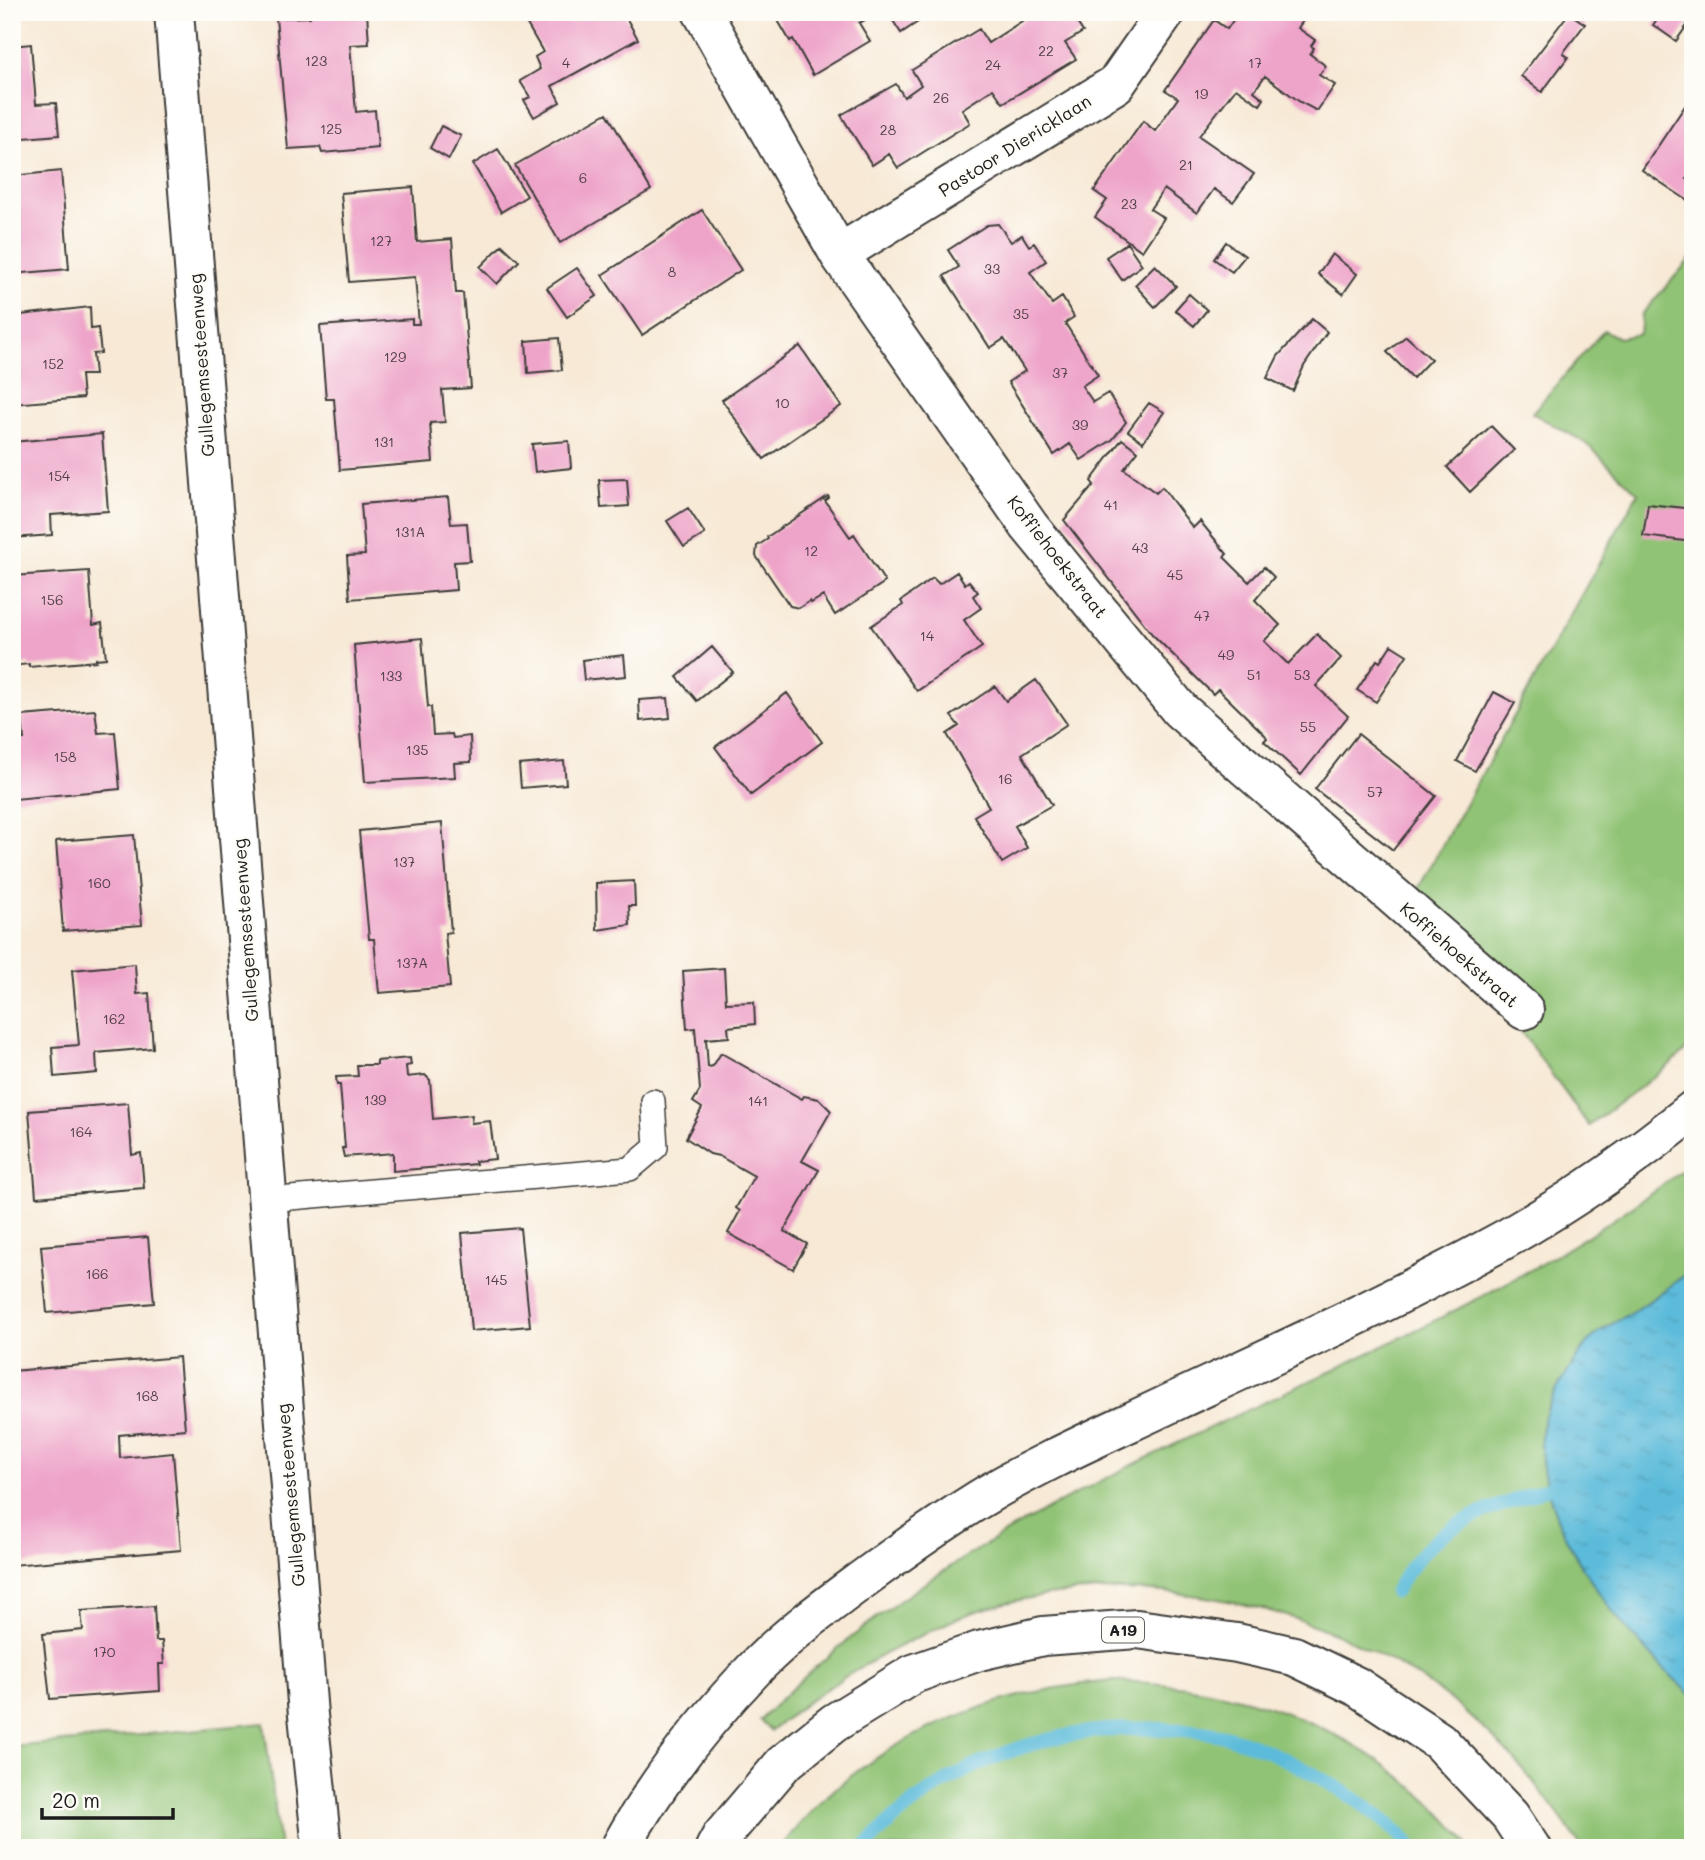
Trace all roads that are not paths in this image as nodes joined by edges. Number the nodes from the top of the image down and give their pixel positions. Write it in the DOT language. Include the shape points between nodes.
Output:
graph roads {
  1 [pos="174,12"];
  2 [pos="702,12"];
  3 [pos="1166,12"];
  4 [pos="839,254"];
  5 [pos="1524,1010"];
  6 [pos="653,1101"];
  7 [pos="1693,1110"];
  8 [pos="267,1200"];
  9 [pos="323,1848"];
  10 [pos="620,1848"];
  11 [pos="715,1848"];
  12 [pos="1531,1848"];
  1 -- 8 [label="main road, Gullegemsesteenweg"];
  2 -- 4 [label="main road, Koffiehoekstraat"];
  3 -- 4 [label="main road, Pastoor Diericklaan" via="1116,84"];
  4 -- 5 [label="main road, Koffiehoekstraat" via="1029,526 1181,709"];
  6 -- 8 [label="lane" via="656,1147 630,1169"];
  7 -- 10 [label="main road" via="1583,1191 1474,1256 1087,1442 979,1499 905,1549 827,1606 762,1662 694,1737"];
  8 -- 9 [label="main road, Gullegemsesteenweg"];
  11 -- 12 [label="main road, A19" via="783,1764 834,1723 913,1674 979,1651 1043,1636 1136,1629 1294,1656 1356,1686 1439,1741 1510,1816"];
}
